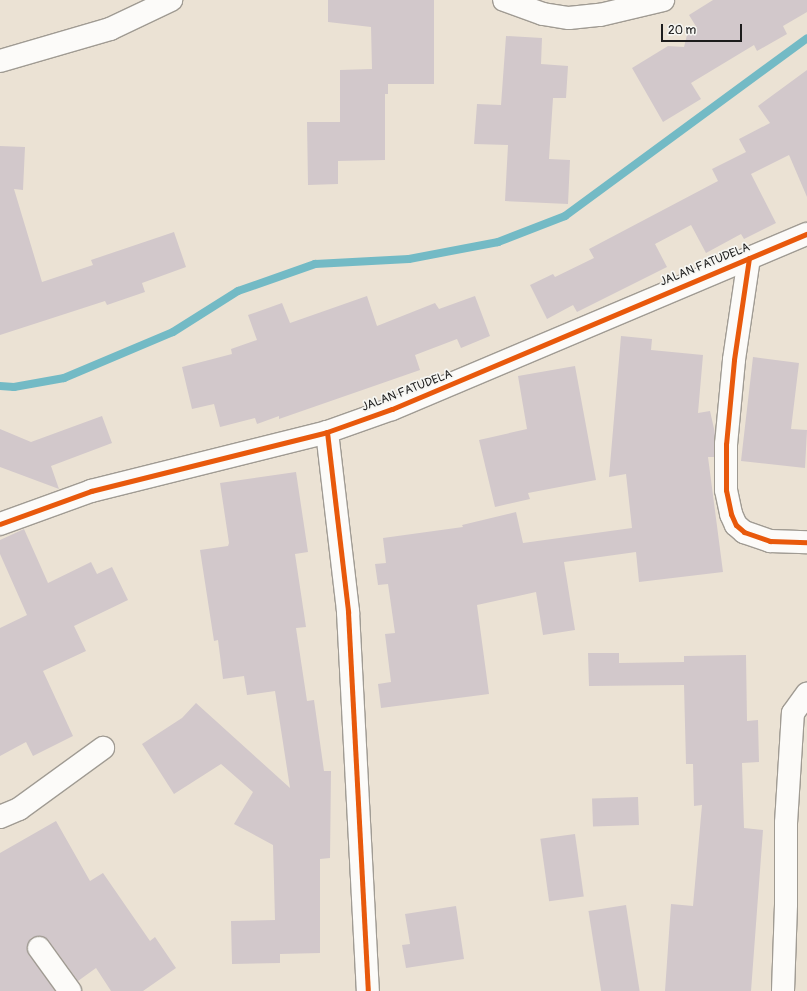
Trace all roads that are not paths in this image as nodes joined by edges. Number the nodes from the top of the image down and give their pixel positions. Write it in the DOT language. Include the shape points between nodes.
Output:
graph roads {
  1 [pos="172,0"];
  2 [pos="504,0"];
  3 [pos="663,0"];
  4 [pos="0,61"];
  5 [pos="807,234"];
  6 [pos="749,258"];
  7 [pos="327,432"];
  8 [pos="0,524"];
  9 [pos="807,542"];
  10 [pos="807,694"];
  11 [pos="104,748"];
  12 [pos="0,817"];
  13 [pos="39,948"];
  14 [pos="70,991"];
  15 [pos="368,991"];
  16 [pos="783,991"];
  1 -- 4 [label="street" via="110,29"];
  2 -- 3 [label="street" via="543,14 569,18 600,15"];
  5 -- 6 [label="street, JALAN FATUDELA"];
  6 -- 7 [label="street, JALAN FATUDELA" via="461,381"];
  6 -- 9 [label="street" via="734,360 726,444 726,490 733,519 744,532 770,540"];
  7 -- 8 [label="street, JALAN FATUDELA" via="91,491"];
  7 -- 15 [label="street" via="348,612"];
  10 -- 16 [label="street" via="793,714 786,822"];
  11 -- 12 [label="street" via="19,809"];
  13 -- 14 [label="street"];
}
